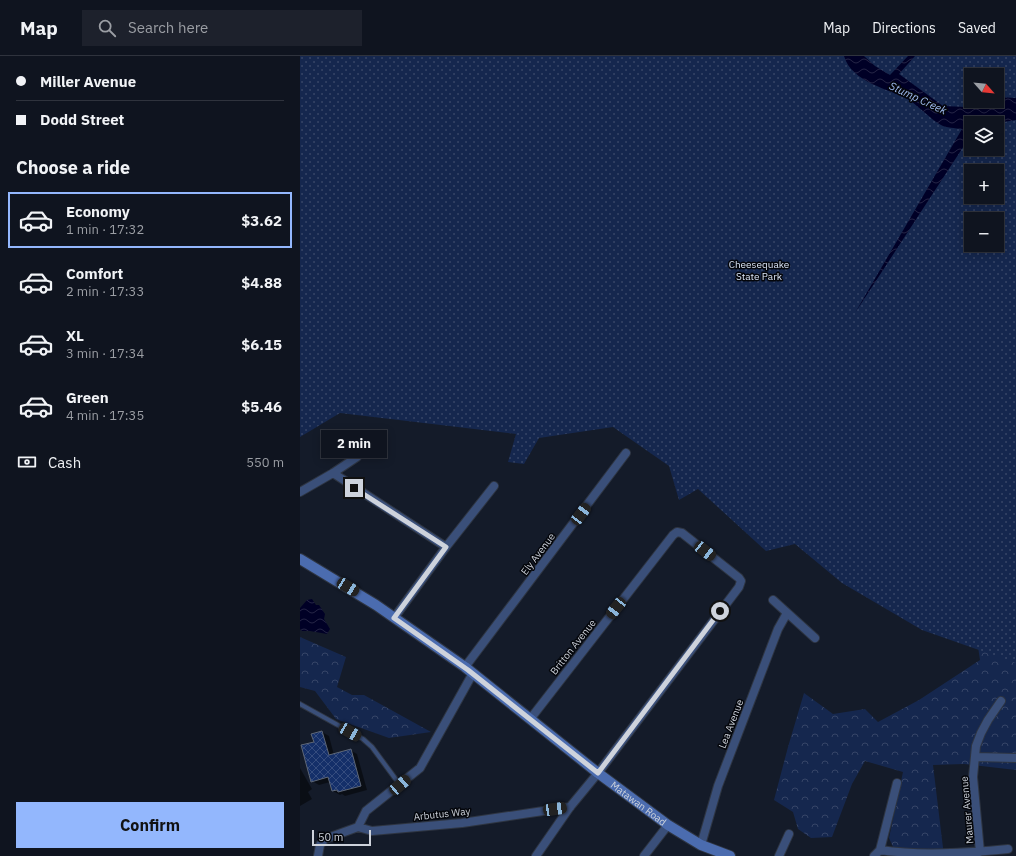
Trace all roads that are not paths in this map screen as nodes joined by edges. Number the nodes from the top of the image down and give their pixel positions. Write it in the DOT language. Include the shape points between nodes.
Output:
graph roads {
  1 [pos="626,453"];
  2 [pos="357,457"];
  3 [pos="333,473"];
  4 [pos="494,486"];
  5 [pos="300,492"];
  6 [pos="446,547"];
  7 [pos="300,559"];
  8 [pos="773,600"];
  9 [pos="787,613"];
  10 [pos="394,618"];
  11 [pos="815,638"];
  12 [pos="469,670"];
  13 [pos="1001,702"];
  14 [pos="300,704"];
  15 [pos="531,718"];
  16 [pos="975,757"];
  17 [pos="1016,758"];
  18 [pos="598,773"];
  19 [pos="897,783"];
  20 [pos="400,785"];
  21 [pos="570,807"];
  22 [pos="668,825"];
  23 [pos="358,827"];
  24 [pos="788,834"];
  25 [pos="701,845"];
  26 [pos="1008,849"];
  27 [pos="980,852"];
  28 [pos="877,853"];
  29 [pos="318,856"];
  30 [pos="536,856"];
  31 [pos="644,856"];
  32 [pos="730,856"];
  33 [pos="779,856"];
  1 -- 12 [label="street, Ely Avenue"];
  2 -- 3 [label="street"];
  3 -- 5 [label="street"];
  3 -- 6 [label="street"];
  4 -- 6 [label="street"];
  6 -- 10 [label="street"];
  7 -- 10 [label="main road, Matawan Road"];
  8 -- 9 [label="street"];
  9 -- 11 [label="street"];
  9 -- 25 [label="street, Lea Avenue" via="778,629 718,786"];
  10 -- 12 [label="main road, Matawan Road"];
  12 -- 15 [label="main road, Matawan Road"];
  12 -- 20 [label="street, Ely Avenue" via="420,768"];
  13 -- 16 [label="street, Maurer Avenue" via="981,733"];
  14 -- 20 [label="lane" via="363,739"];
  15 -- 18 [label="main road, Matawan Road"];
  15 -- 18 [label="street, Britton Avenue" via="677,532 682,533 739,578 739,587"];
  16 -- 17 [label="street"];
  16 -- 27 [label="street, Maurer Avenue" via="973,777"];
  18 -- 21 [label="street"];
  18 -- 22 [label="main road, Matawan Road"];
  19 -- 28 [label="street"];
  20 -- 23 [label="street, Ely Avenue" via="366,811"];
  21 -- 23 [label="street, Arbutus Way" via="462,823 372,831"];
  21 -- 30 [label="street"];
  22 -- 25 [label="main road, Matawan Road"];
  22 -- 31 [label="street"];
  23 -- 29 [label="street" via="325,839 320,844"];
  24 -- 33 [label="street"];
  25 -- 32 [label="main road, Matawan Road"];
  26 -- 27 [label="street"];
  27 -- 28 [label="street" via="936,855"];
}
